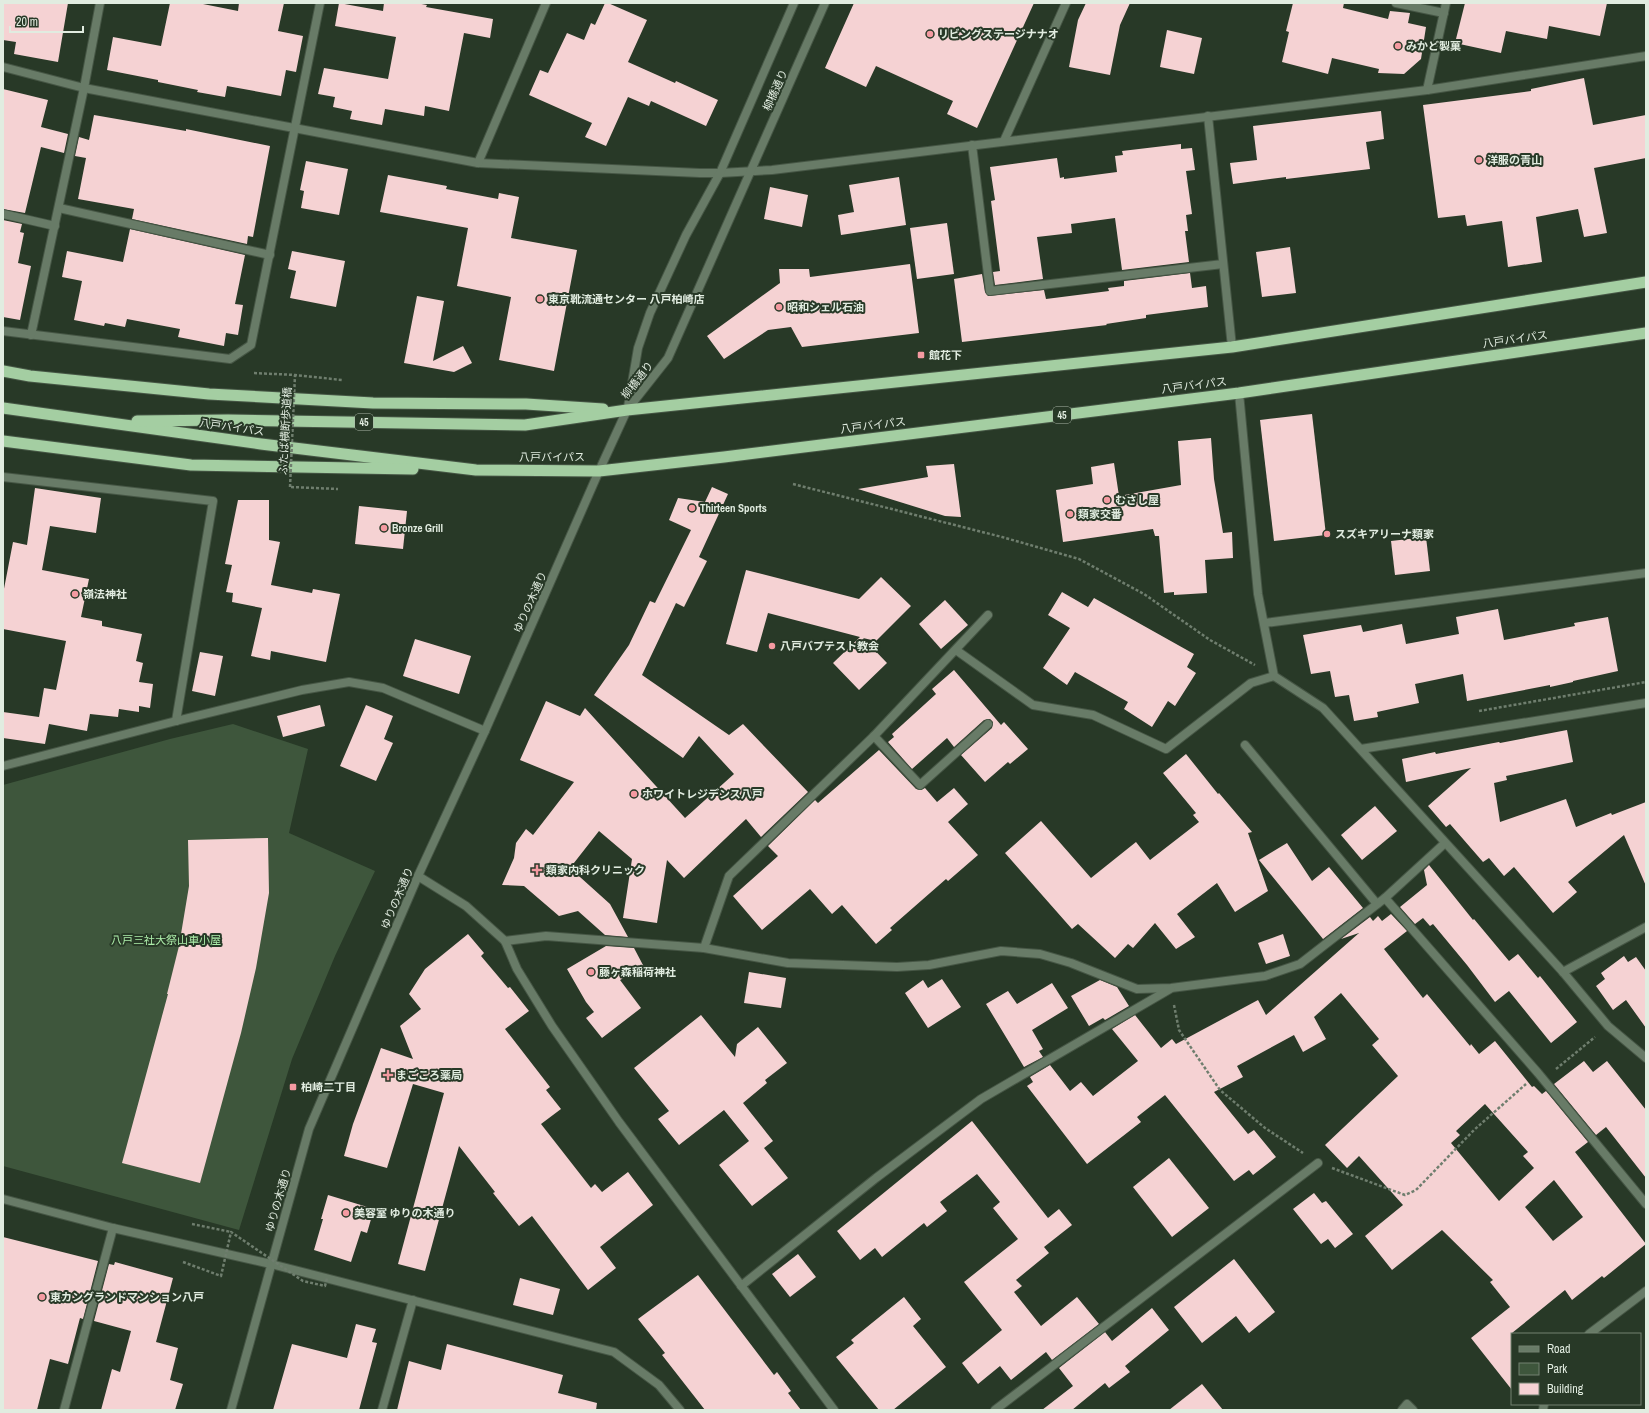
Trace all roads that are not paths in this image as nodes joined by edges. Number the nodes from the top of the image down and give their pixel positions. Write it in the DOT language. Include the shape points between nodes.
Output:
graph roads {
  1 [pos="100,3"];
  2 [pos="320,3"];
  3 [pos="546,3"];
  4 [pos="794,3"];
  5 [pos="825,3"];
  6 [pos="1066,3"];
  7 [pos="1396,3"];
  8 [pos="1446,3"];
  9 [pos="1444,13"];
  10 [pos="1646,56"];
  11 [pos="3,68"];
  12 [pos="84,88"];
  13 [pos="1428,90"];
  14 [pos="1208,116"];
  15 [pos="295,128"];
  16 [pos="1004,141"];
  17 [pos="972,145"];
  18 [pos="478,163"];
  19 [pos="751,171"];
  20 [pos="720,173"];
  21 [pos="59,208"];
  22 [pos="3,214"];
  23 [pos="55,226"];
  24 [pos="270,255"];
  25 [pos="1223,264"];
  26 [pos="1646,282"];
  27 [pos="3,331"];
  28 [pos="1646,333"];
  29 [pos="31,335"];
  30 [pos="1232,348"];
  31 [pos="3,371"];
  32 [pos="1239,393"];
  33 [pos="3,408"];
  34 [pos="627,410"];
  35 [pos="101,421"];
  36 [pos="3,441"];
  37 [pos="476,470"];
  38 [pos="599,471"];
  39 [pos="3,477"];
  40 [pos="1646,573"];
  41 [pos="988,615"];
  42 [pos="1265,623"];
  43 [pos="956,650"];
  44 [pos="1274,676"];
  45 [pos="1646,703"];
  46 [pos="176,721"];
  47 [pos="988,724"];
  48 [pos="485,731"];
  49 [pos="874,736"];
  50 [pos="1245,745"];
  51 [pos="1361,749"];
  52 [pos="3,766"];
  53 [pos="1445,843"];
  54 [pos="418,876"];
  55 [pos="1385,898"];
  56 [pos="1377,904"];
  57 [pos="1646,927"];
  58 [pos="505,941"];
  59 [pos="704,948"];
  60 [pos="1563,972"];
  61 [pos="1171,988"];
  62 [pos="1646,1058"];
  63 [pos="1318,1163"];
  64 [pos="3,1199"];
  65 [pos="1646,1204"];
  66 [pos="113,1228"];
  67 [pos="271,1264"];
  68 [pos="742,1286"];
  69 [pos="1646,1291"];
  70 [pos="413,1300"];
  71 [pos="1590,1333"];
  72 [pos="64,1410"];
  73 [pos="231,1410"];
  74 [pos="382,1410"];
  75 [pos="680,1410"];
  76 [pos="834,1410"];
  77 [pos="995,1410"];
  78 [pos="1402,1410"];
  79 [pos="1413,1410"];
  1 -- 12 [label="street"];
  2 -- 15 [label="street"];
  3 -- 18 [label="street"];
  4 -- 20 [label="street, 柳橋通り"];
  5 -- 19 [label="street, 柳橋通り"];
  6 -- 16 [label="street"];
  7 -- 9 [label="street"];
  8 -- 9 [label="street"];
  9 -- 13 [label="street"];
  10 -- 13 [label="street"];
  11 -- 12 [label="street"];
  12 -- 15 [label="street"];
  12 -- 21 [label="street"];
  13 -- 14 [label="street"];
  14 -- 16 [label="street"];
  14 -- 25 [label="street"];
  15 -- 18 [label="street"];
  15 -- 24 [label="street"];
  16 -- 17 [label="street"];
  17 -- 19 [label="street"];
  17 -- 25 [label="street" via="990,291"];
  18 -- 20 [label="street"];
  19 -- 20 [label="street"];
  19 -- 34 [label="street, 柳橋通り" via="668,358"];
  20 -- 34 [label="street, 柳橋通り" via="686,235 650,313 638,348"];
  21 -- 23 [label="street"];
  21 -- 24 [label="street"];
  22 -- 23 [label="street"];
  23 -- 29 [label="street"];
  24 -- 29 [label="street" via="251,345 230,359"];
  25 -- 30 [label="street"];
  26 -- 30 [label="highway, 八戸バイパス / 45"];
  27 -- 29 [label="street"];
  28 -- 32 [label="highway, 八戸バイパス / 45"];
  30 -- 34 [label="highway, 八戸バイパス / 45"];
  31 -- 34 [label="highway" via="209,394 373,403 526,404"];
  32 -- 38 [label="highway, 八戸バイパス / 45"];
  32 -- 42 [label="street" via="1258,594"];
  33 -- 35 [label="highway, 八戸バイパス / 45"];
  34 -- 35 [label="highway, 八戸バイパス / 45" via="524,425 228,420"];
  34 -- 38 [label="street, ゆりの木通り"];
  35 -- 37 [label="highway, 八戸バイパス / 45" via="261,444"];
  36 -- 37 [label="highway" via="191,465"];
  37 -- 38 [label="highway, 八戸バイパス / 45"];
  38 -- 48 [label="street, ゆりの木通り"];
  39 -- 46 [label="street" via="213,501"];
  40 -- 42 [label="street"];
  41 -- 43 [label="street"];
  42 -- 44 [label="street"];
  43 -- 44 [label="street" via="1033,705 1093,715 1166,749 1251,683"];
  43 -- 49 [label="street"];
  44 -- 51 [label="street" via="1323,708"];
  45 -- 51 [label="street"];
  46 -- 48 [label="street" via="302,690 349,682 383,688"];
  46 -- 52 [label="street"];
  47 -- 49 [label="street" via="920,785"];
  48 -- 54 [label="street, ゆりの木通り"];
  49 -- 59 [label="street" via="729,876"];
  50 -- 56 [label="street"];
  51 -- 53 [label="street"];
  53 -- 55 [label="street"];
  53 -- 60 [label="street"];
  54 -- 58 [label="street" via="466,906"];
  54 -- 67 [label="street, ゆりの木通り" via="309,1129"];
  55 -- 56 [label="street"];
  55 -- 65 [label="street" via="1541,1076"];
  56 -- 61 [label="street" via="1300,964 1265,976"];
  57 -- 60 [label="street"];
  58 -- 59 [label="street" via="546,936"];
  58 -- 68 [label="street" via="517,969 552,1026 619,1122"];
  59 -- 61 [label="street" via="788,963 897,967 929,965 1000,951 1040,954 1071,963 1137,989"];
  60 -- 62 [label="street" via="1608,1026"];
  61 -- 68 [label="street" via="981,1099 876,1178"];
  63 -- 77 [label="street"];
  64 -- 66 [label="street"];
  66 -- 67 [label="street"];
  66 -- 72 [label="street"];
  67 -- 70 [label="street"];
  67 -- 73 [label="street, ゆりの木通り"];
  68 -- 76 [label="street"];
  69 -- 71 [label="street"];
  70 -- 74 [label="street"];
  70 -- 75 [label="street" via="614,1352 659,1385"];
  78 -- 79 [label="street" via="1407,1404"];
}
